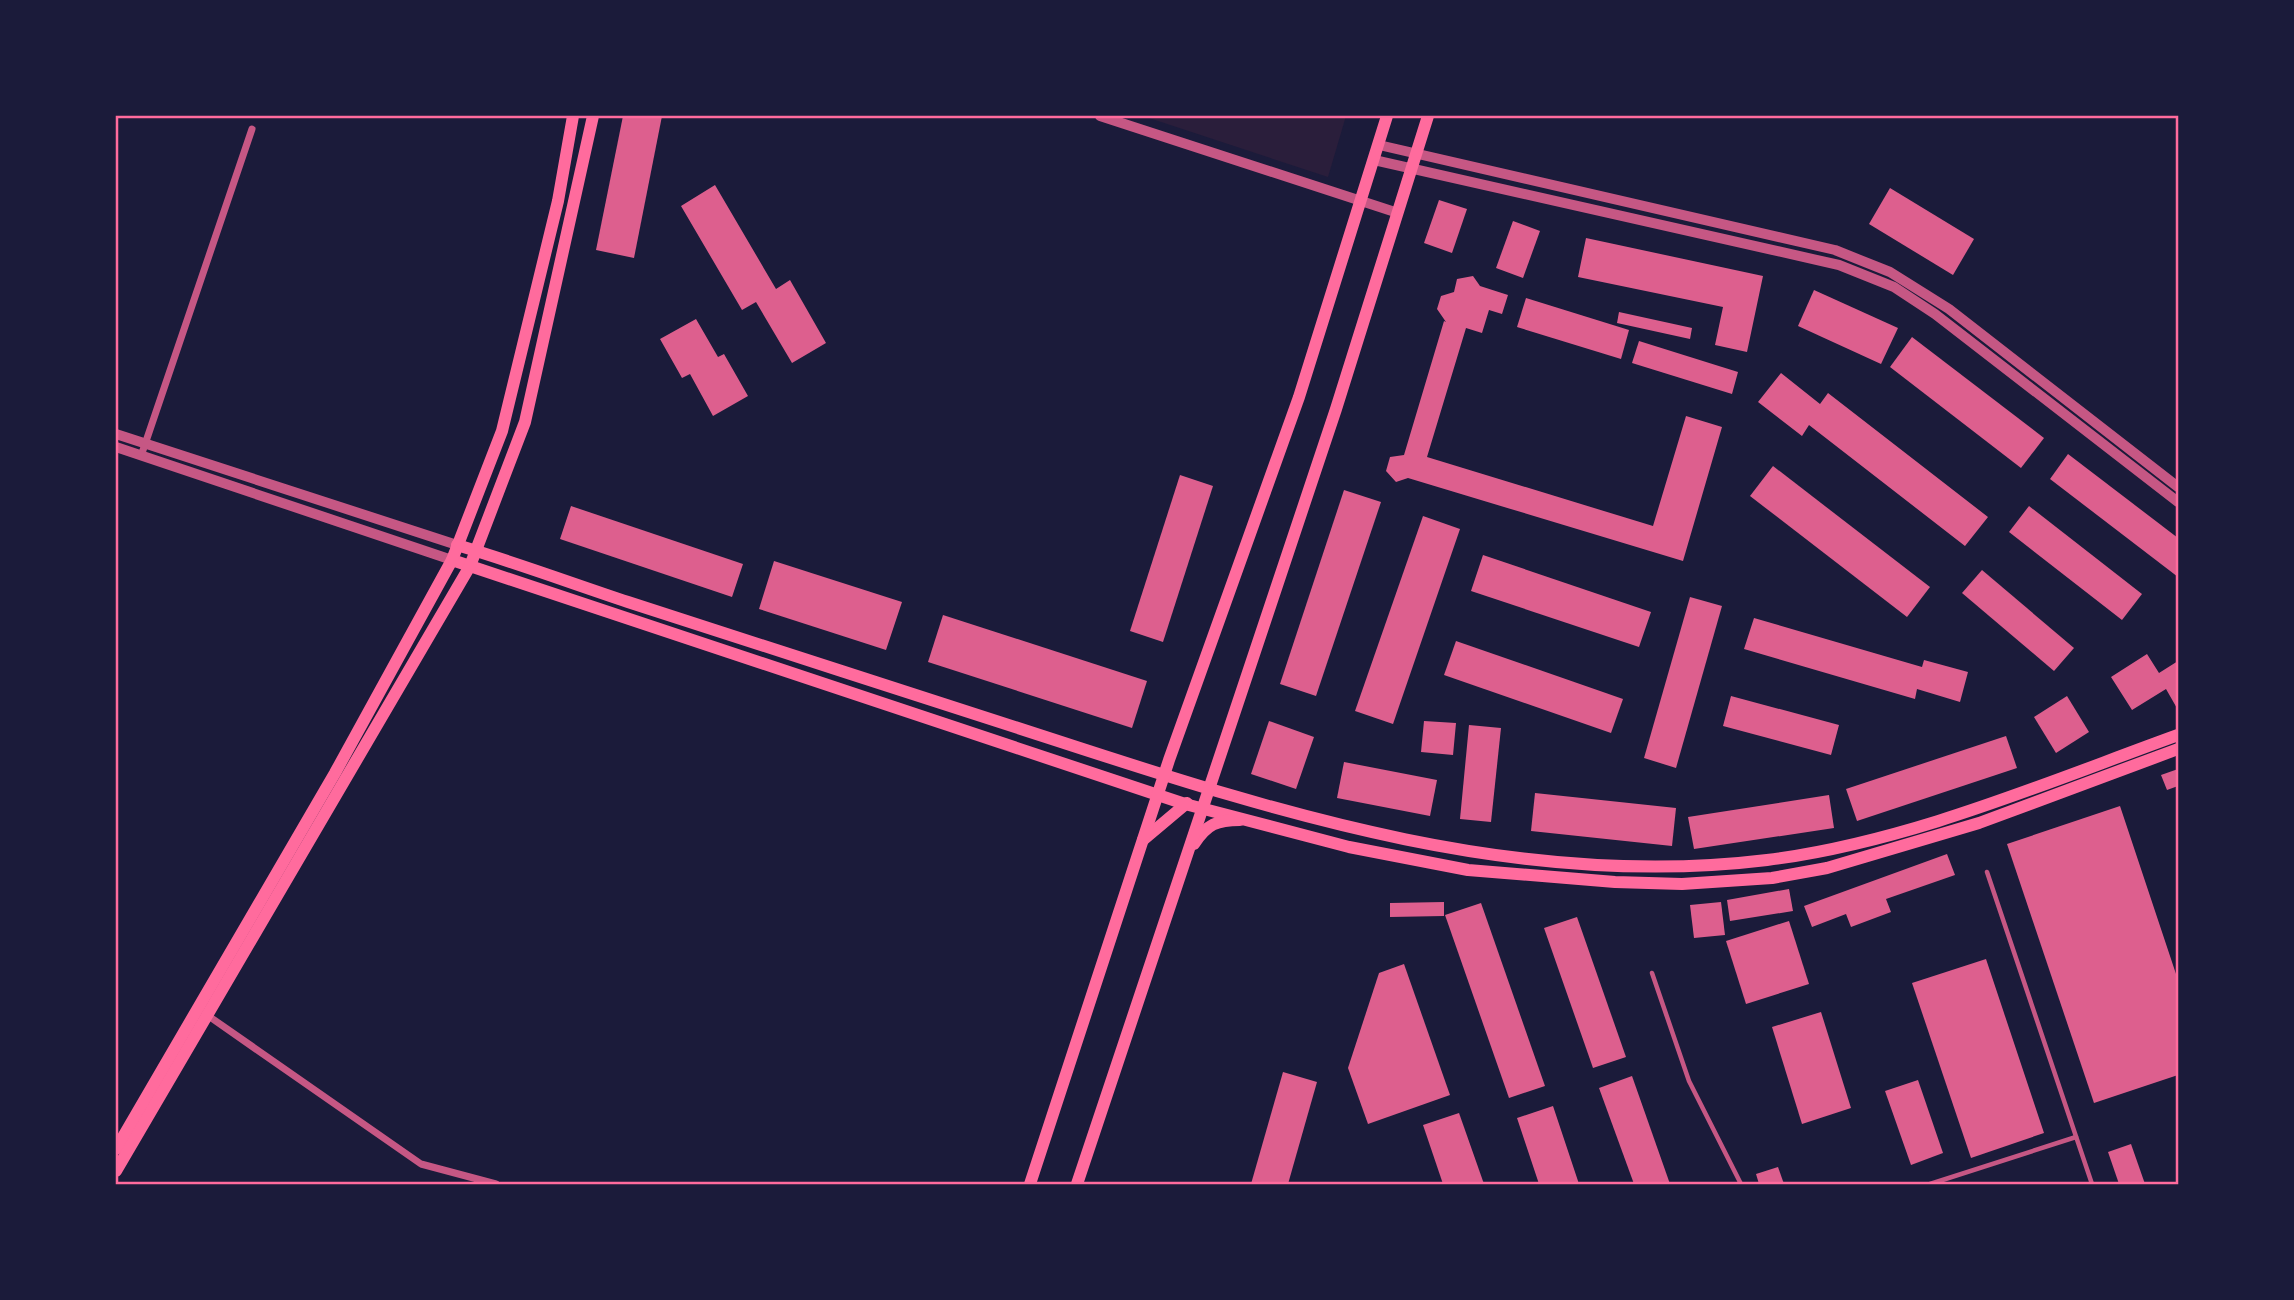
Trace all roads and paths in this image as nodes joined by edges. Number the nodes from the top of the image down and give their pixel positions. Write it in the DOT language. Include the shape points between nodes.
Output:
graph roads {
  1 [pos="573,116"];
  2 [pos="593,116"];
  3 [pos="1100,116"];
  4 [pos="1387,116"];
  5 [pos="1428,116"];
  6 [pos="252,129"];
  7 [pos="1379,145"];
  8 [pos="1417,154"];
  9 [pos="1374,160"];
  10 [pos="1413,169"];
  11 [pos="1362,202"];
  12 [pos="1398,213"];
  13 [pos="116,434"];
  14 [pos="116,447"];
  15 [pos="143,450"];
  16 [pos="2179,487"];
  17 [pos="2179,502"];
  18 [pos="457,545"];
  19 [pos="476,551"];
  20 [pos="452,560"];
  21 [pos="470,566"];
  22 [pos="2179,735"];
  23 [pos="2179,750"];
  24 [pos="1165,776"];
  25 [pos="1159,794"];
  26 [pos="1205,799"];
  27 [pos="1185,804"];
  28 [pos="1240,820"];
  29 [pos="1143,839"];
  30 [pos="1186,856"];
  31 [pos="1987,872"];
  32 [pos="1652,973"];
  33 [pos="201,1011"];
  34 [pos="2076,1137"];
  35 [pos="116,1149"];
  36 [pos="116,1171"];
  37 [pos="496,1185"];
  38 [pos="1030,1185"];
  39 [pos="1077,1185"];
  40 [pos="1741,1185"];
  41 [pos="1930,1185"];
  42 [pos="2092,1185"];
  1 -- 18 [label="main road" via="558,201 502,431"];
  2 -- 19 [label="main road" via="525,422"];
  3 -- 11 [label="street"];
  4 -- 7 [label="main road"];
  5 -- 8 [label="main road"];
  6 -- 15 [label="street"];
  7 -- 8 [label="street"];
  7 -- 9 [label="main road"];
  8 -- 10 [label="main road"];
  8 -- 16 [label="street" via="1835,250 1890,272 1949,309"];
  9 -- 10 [label="street"];
  9 -- 11 [label="main road"];
  10 -- 12 [label="main road"];
  10 -- 17 [label="street" via="1839,265 1894,287"];
  11 -- 12 [label="street"];
  11 -- 24 [label="main road" via="1299,397"];
  12 -- 26 [label="main road"];
  13 -- 15 [label="street"];
  14 -- 15 [label="street"];
  15 -- 18 [label="street"];
  15 -- 20 [label="street"];
  18 -- 19 [label="main road"];
  18 -- 20 [label="main road"];
  19 -- 21 [label="main road"];
  19 -- 24 [label="main road"];
  20 -- 21 [label="main road"];
  20 -- 33 [label="main road"];
  21 -- 25 [label="main road"];
  21 -- 33 [label="main road"];
  22 -- 26 [label="main road" via="1976,808 1841,848 1717,865 1510,858 1412,842 1246,801"];
  23 -- 28 [label="main road" via="1979,823 1875,854 1816,870 1725,881 1615,882 1468,870"];
  24 -- 25 [label="main road"];
  24 -- 26 [label="main road"];
  25 -- 27 [label="main road"];
  25 -- 29 [label="main road"];
  26 -- 27 [label="main road"];
  26 -- 28 [label="main road"];
  26 -- 30 [label="main road"];
  27 -- 29 [label="main road"];
  28 -- 30 [label="main road" via="1210,824"];
  29 -- 38 [label="main road"];
  30 -- 39 [label="main road"];
  31 -- 34 [label="lane"];
  32 -- 40 [label="lane" via="1689,1081"];
  33 -- 35 [label="main road"];
  33 -- 36 [label="main road"];
  33 -- 37 [label="street" via="421,1164"];
  34 -- 41 [label="lane"];
  34 -- 42 [label="lane"];
}
